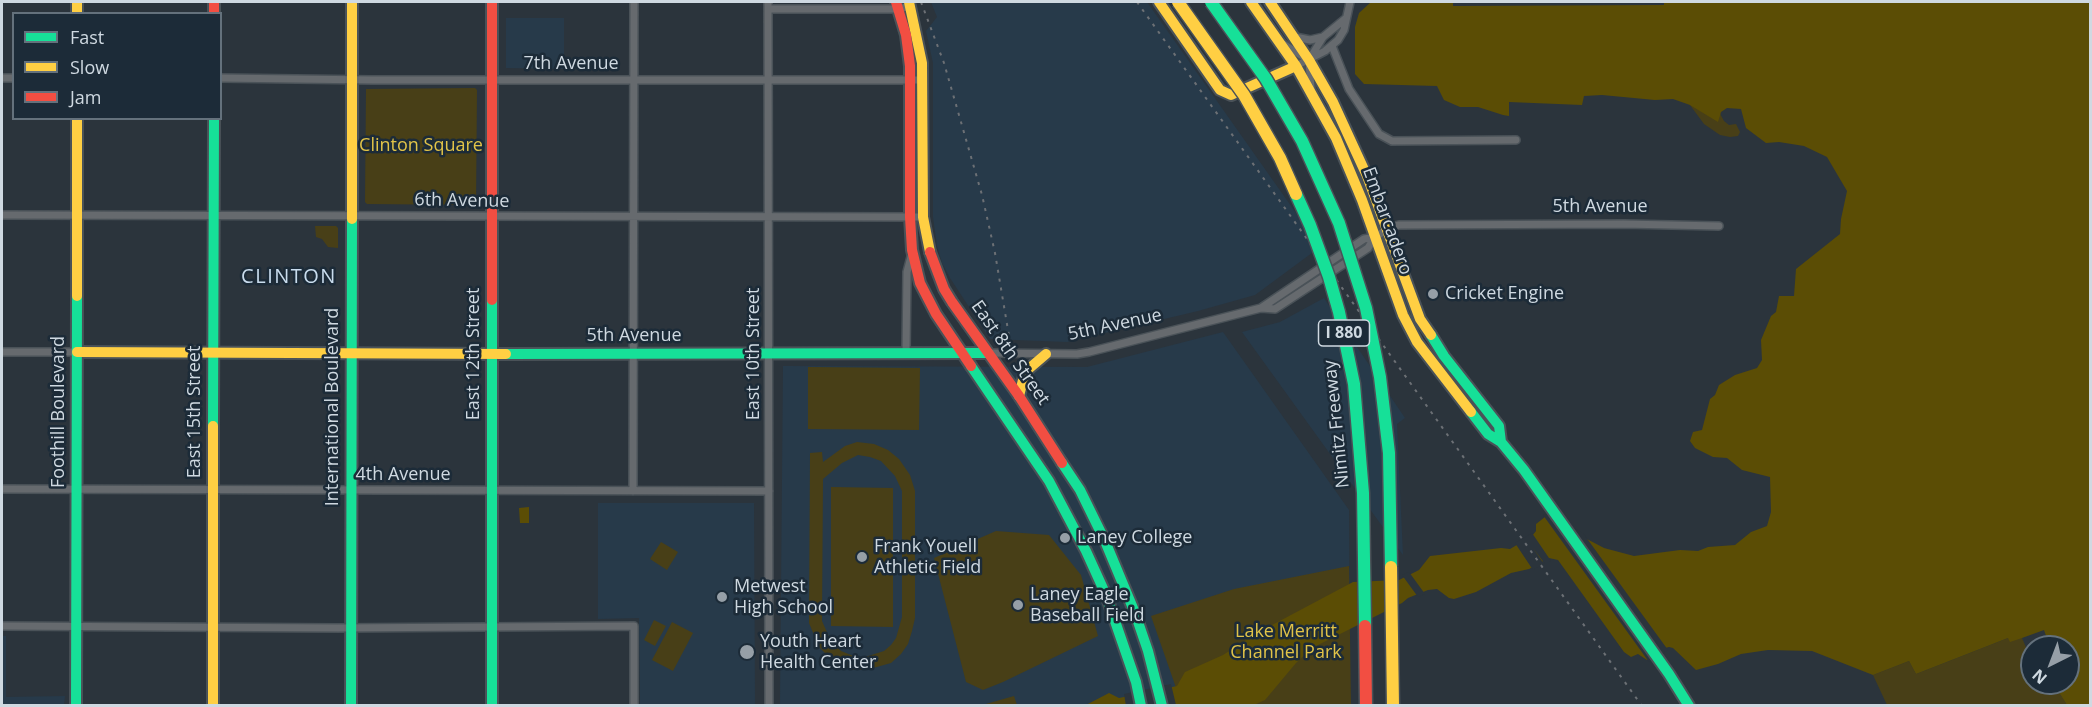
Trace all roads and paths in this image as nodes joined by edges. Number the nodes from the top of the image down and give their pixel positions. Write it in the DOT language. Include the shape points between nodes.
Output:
graph roads {
  1 [pos="352,2"];
  2 [pos="492,2"];
  3 [pos="634,2"];
  4 [pos="1159,2"];
  5 [pos="1178,2"];
  6 [pos="1211,2"];
  7 [pos="1251,2"];
  8 [pos="1270,2"];
  9 [pos="1350,2"];
  10 [pos="903,4"];
  11 [pos="768,5"];
  12 [pos="1345,19"];
  13 [pos="1295,37"];
  14 [pos="1323,37"];
  15 [pos="1280,42"];
  16 [pos="1332,46"];
  17 [pos="1309,60"];
  18 [pos="1296,66"];
  19 [pos="222,78"];
  20 [pos="634,79"];
  21 [pos="351,80"];
  22 [pos="492,80"];
  23 [pos="768,80"];
  24 [pos="916,80"];
  25 [pos="1312,93"];
  26 [pos="78,120"];
  27 [pos="214,120"];
  28 [pos="1516,140"];
  29 [pos="2,215"];
  30 [pos="77,215"];
  31 [pos="214,215"];
  32 [pos="351,216"];
  33 [pos="491,216"];
  34 [pos="633,216"];
  35 [pos="768,216"];
  36 [pos="917,217"];
  37 [pos="1719,226"];
  38 [pos="1388,230"];
  39 [pos="1375,237"];
  40 [pos="912,250"];
  41 [pos="2,352"];
  42 [pos="77,352"];
  43 [pos="213,352"];
  44 [pos="352,353"];
  45 [pos="769,353"];
  46 [pos="963,353"];
  47 [pos="988,353"];
  48 [pos="492,354"];
  49 [pos="633,354"];
  50 [pos="906,354"];
  51 [pos="1046,354"];
  52 [pos="1019,396"];
  53 [pos="1501,442"];
  54 [pos="2,489"];
  55 [pos="77,489"];
  56 [pos="213,489"];
  57 [pos="350,490"];
  58 [pos="492,491"];
  59 [pos="633,491"];
  60 [pos="769,491"];
  61 [pos="2,626"];
  62 [pos="76,626"];
  63 [pos="213,626"];
  64 [pos="351,628"];
  65 [pos="491,628"];
  66 [pos="76,705"];
  67 [pos="213,705"];
  68 [pos="351,705"];
  69 [pos="492,705"];
  70 [pos="634,705"];
  71 [pos="769,705"];
  72 [pos="1141,705"];
  73 [pos="1162,705"];
  74 [pos="1366,705"];
  75 [pos="1393,705"];
  76 [pos="1689,705"];
  1 -- 21 [label="main road, International Boulevard"];
  2 -- 22 [label="main road, East 12th Street"];
  3 -- 20 [label="street"];
  4 -- 18 [label="main road" via="1220,90 1231,96"];
  5 -- 74 [label="main road, Nimitz Freeway / I 880, bridge" via="1239,87 1280,159 1310,225 1336,303 1351,366 1361,448"];
  6 -- 75 [label="main road, I 880, bridge" via="1276,94 1310,157 1342,231 1366,308 1380,377 1389,453"];
  7 -- 15 [label="main road, Embarcadero"];
  8 -- 13 [label="main road, Embarcadero"];
  9 -- 12 [label="street"];
  10 -- 11 [label="street"];
  10 -- 24 [label="main road, East 8th Street"];
  11 -- 23 [label="street, East 10th Street"];
  12 -- 14 [label="street"];
  12 -- 16 [label="street" via="1344,30"];
  13 -- 14 [label="street"];
  13 -- 17 [label="main road, Embarcadero"];
  14 -- 17 [label="street"];
  15 -- 17 [label="street"];
  15 -- 18 [label="main road, Embarcadero"];
  16 -- 17 [label="street"];
  16 -- 28 [label="street" via="1349,88 1379,134 1392,141"];
  17 -- 18 [label="street"];
  17 -- 25 [label="street"];
  17 -- 38 [label="main road, Embarcadero" via="1352,141"];
  18 -- 25 [label="main road, Embarcadero"];
  19 -- 21 [label="street, 7th Avenue"];
  20 -- 22 [label="street, 7th Avenue"];
  20 -- 23 [label="street, 7th Avenue"];
  20 -- 34 [label="street"];
  21 -- 22 [label="street, 7th Avenue"];
  21 -- 32 [label="main road, International Boulevard"];
  22 -- 33 [label="main road, East 12th Street"];
  23 -- 24 [label="street, 7th Avenue"];
  23 -- 35 [label="street, East 10th Street"];
  24 -- 36 [label="main road, East 8th Street"];
  25 -- 39 [label="main road, Embarcadero" via="1352,172"];
  26 -- 30 [label="main road, Foothill Boulevard"];
  27 -- 31 [label="main road, East 15th Street"];
  29 -- 30 [label="street, 6th Avenue"];
  30 -- 31 [label="street, 6th Avenue"];
  30 -- 42 [label="main road, Foothill Boulevard"];
  31 -- 32 [label="street, 6th Avenue"];
  31 -- 43 [label="main road, East 15th Street"];
  32 -- 33 [label="street, 6th Avenue"];
  32 -- 44 [label="main road, International Boulevard"];
  33 -- 34 [label="street, 6th Avenue"];
  33 -- 48 [label="main road, East 12th Street"];
  34 -- 35 [label="street, 6th Avenue"];
  34 -- 49 [label="street"];
  35 -- 36 [label="street, 6th Avenue"];
  35 -- 45 [label="street, East 10th Street"];
  36 -- 40 [label="main road, East 8th Street"];
  36 -- 47 [label="main road, East 8th Street" via="952,302"];
  37 -- 38 [label="street, 5th Avenue" via="1399,225"];
  38 -- 39 [label="street, 5th Avenue"];
  38 -- 53 [label="main road, Embarcadero" via="1420,319 1498,426"];
  39 -- 51 [label="street, 5th Avenue" via="1364,239 1261,308 1089,352"];
  39 -- 53 [label="main road, Embarcadero" via="1417,342 1488,434"];
  40 -- 46 [label="main road, East 8th Street" via="926,297"];
  40 -- 50 [label="street, East 8th Street" via="907,272"];
  41 -- 42 [label="street, 5th Avenue"];
  42 -- 43 [label="main road, 5th Avenue"];
  42 -- 55 [label="main road, Foothill Boulevard"];
  43 -- 44 [label="main road, 5th Avenue"];
  43 -- 56 [label="main road, East 15th Street"];
  44 -- 48 [label="main road, 5th Avenue"];
  44 -- 57 [label="main road, International Boulevard"];
  45 -- 49 [label="main road, 5th Avenue"];
  45 -- 50 [label="main road, 5th Avenue"];
  45 -- 60 [label="street, East 10th Street"];
  46 -- 47 [label="main road, 5th Avenue"];
  46 -- 50 [label="main road, 5th Avenue"];
  46 -- 72 [label="main road, East 8th Street" via="1049,481 1076,532 1106,595"];
  47 -- 51 [label="street, 5th Avenue"];
  47 -- 52 [label="main road, East 8th Street"];
  48 -- 49 [label="main road, 5th Avenue"];
  48 -- 58 [label="main road, East 12th Street"];
  49 -- 59 [label="street"];
  51 -- 52 [label="main road" via="1025,372"];
  52 -- 73 [label="main road, East 8th Street" via="1080,490 1105,541 1135,613"];
  53 -- 76 [label="main road, Embarcadero"];
  54 -- 55 [label="street, 4th Avenue"];
  55 -- 56 [label="street, 4th Avenue"];
  55 -- 62 [label="main road, Foothill Boulevard"];
  56 -- 57 [label="street, 4th Avenue"];
  56 -- 63 [label="main road, East 15th Street"];
  57 -- 58 [label="street, 4th Avenue"];
  57 -- 64 [label="main road, International Boulevard"];
  58 -- 59 [label="street, 4th Avenue"];
  58 -- 65 [label="main road, East 12th Street"];
  59 -- 60 [label="street, 4th Avenue"];
  60 -- 71 [label="street, East 10th Street"];
  61 -- 62 [label="street"];
  62 -- 63 [label="street"];
  62 -- 66 [label="main road, Foothill Boulevard"];
  63 -- 64 [label="street"];
  63 -- 67 [label="main road, East 15th Street"];
  64 -- 65 [label="street"];
  64 -- 68 [label="main road, International Boulevard"];
  65 -- 69 [label="main road, East 12th Street"];
  65 -- 70 [label="street" via="634,626"];
}
